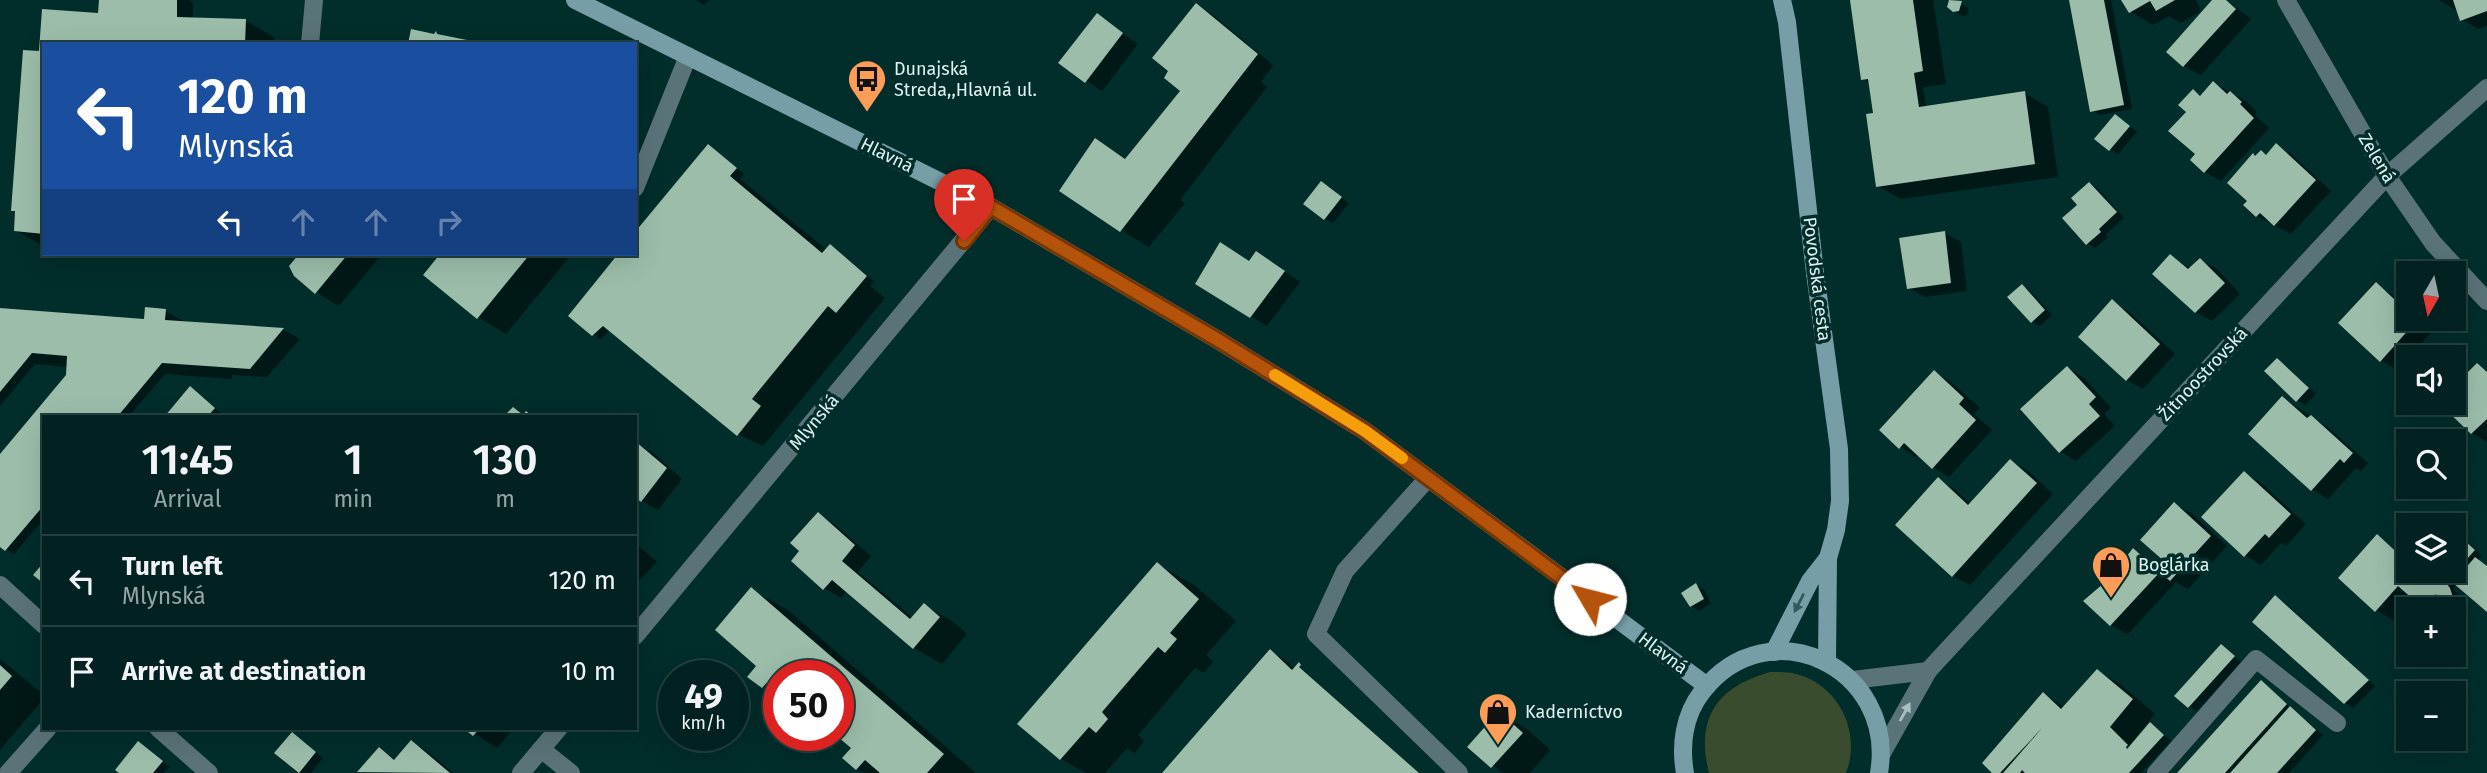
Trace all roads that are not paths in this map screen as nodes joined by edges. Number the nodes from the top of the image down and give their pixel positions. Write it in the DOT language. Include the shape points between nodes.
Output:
graph roads {
  1 [pos="314,0"];
  2 [pos="575,0"];
  3 [pos="1782,0"];
  4 [pos="2286,0"];
  5 [pos="310,42"];
  6 [pos="688,56"];
  7 [pos="2487,88"];
  8 [pos="2387,176"];
  9 [pos="637,183"];
  10 [pos="991,207"];
  11 [pos="2487,301"];
  12 [pos="1428,478"];
  13 [pos="1828,558"];
  14 [pos="0,585"];
  15 [pos="42,623"];
  16 [pos="637,634"];
  17 [pos="1774,652"];
  18 [pos="1827,662"];
  19 [pos="1928,671"];
  20 [pos="1853,680"];
  21 [pos="1707,686"];
  22 [pos="2337,723"];
  23 [pos="46,730"];
  24 [pos="160,730"];
  25 [pos="557,730"];
  26 [pos="541,749"];
  27 [pos="1882,753"];
  28 [pos="8,773"];
  29 [pos="209,773"];
  30 [pos="522,773"];
  31 [pos="571,773"];
  32 [pos="1459,773"];
  33 [pos="1685,773"];
  34 [pos="1879,773"];
  35 [pos="2156,773"];
  1 -- 5 [label="street"];
  2 -- 6 [label="main road, Hlavná"];
  3 -- 13 [label="main road, Povodská cesta" via="1839,449 1840,500"];
  4 -- 8 [label="street, Zelená"];
  6 -- 9 [label="street"];
  6 -- 10 [label="main road, Hlavná"];
  7 -- 8 [label="street, Žitnoostrovská"];
  8 -- 11 [label="street, Zelená" via="2432,243"];
  8 -- 19 [label="street, Žitnoostrovská"];
  10 -- 12 [label="main road, Hlavná" via="1365,431"];
  10 -- 16 [label="street, Mlynská"];
  12 -- 21 [label="main road, Hlavná"];
  12 -- 32 [label="street" via="1345,570 1317,634"];
  13 -- 17 [label="main road, Povodská cesta, one-way" via="1810,580"];
  13 -- 18 [label="main road, Povodská cesta"];
  14 -- 15 [label="street"];
  17 -- 18 [label="main road" via="1801,653"];
  17 -- 21 [label="main road" via="1737,662"];
  18 -- 20 [label="main road"];
  19 -- 20 [label="street"];
  27 -- 19 [label="street, Žitnoostrovská, one-way"];
  20 -- 27 [label="main road" via="1875,713"];
  21 -- 33 [label="main road" via="1685,729"];
  22 -- 35 [label="street" via="2256,659"];
  23 -- 28 [label="street"];
  24 -- 29 [label="street"];
  25 -- 26 [label="street"];
  26 -- 30 [label="street"];
  26 -- 31 [label="street"];
  27 -- 34 [label="main road"];
}
